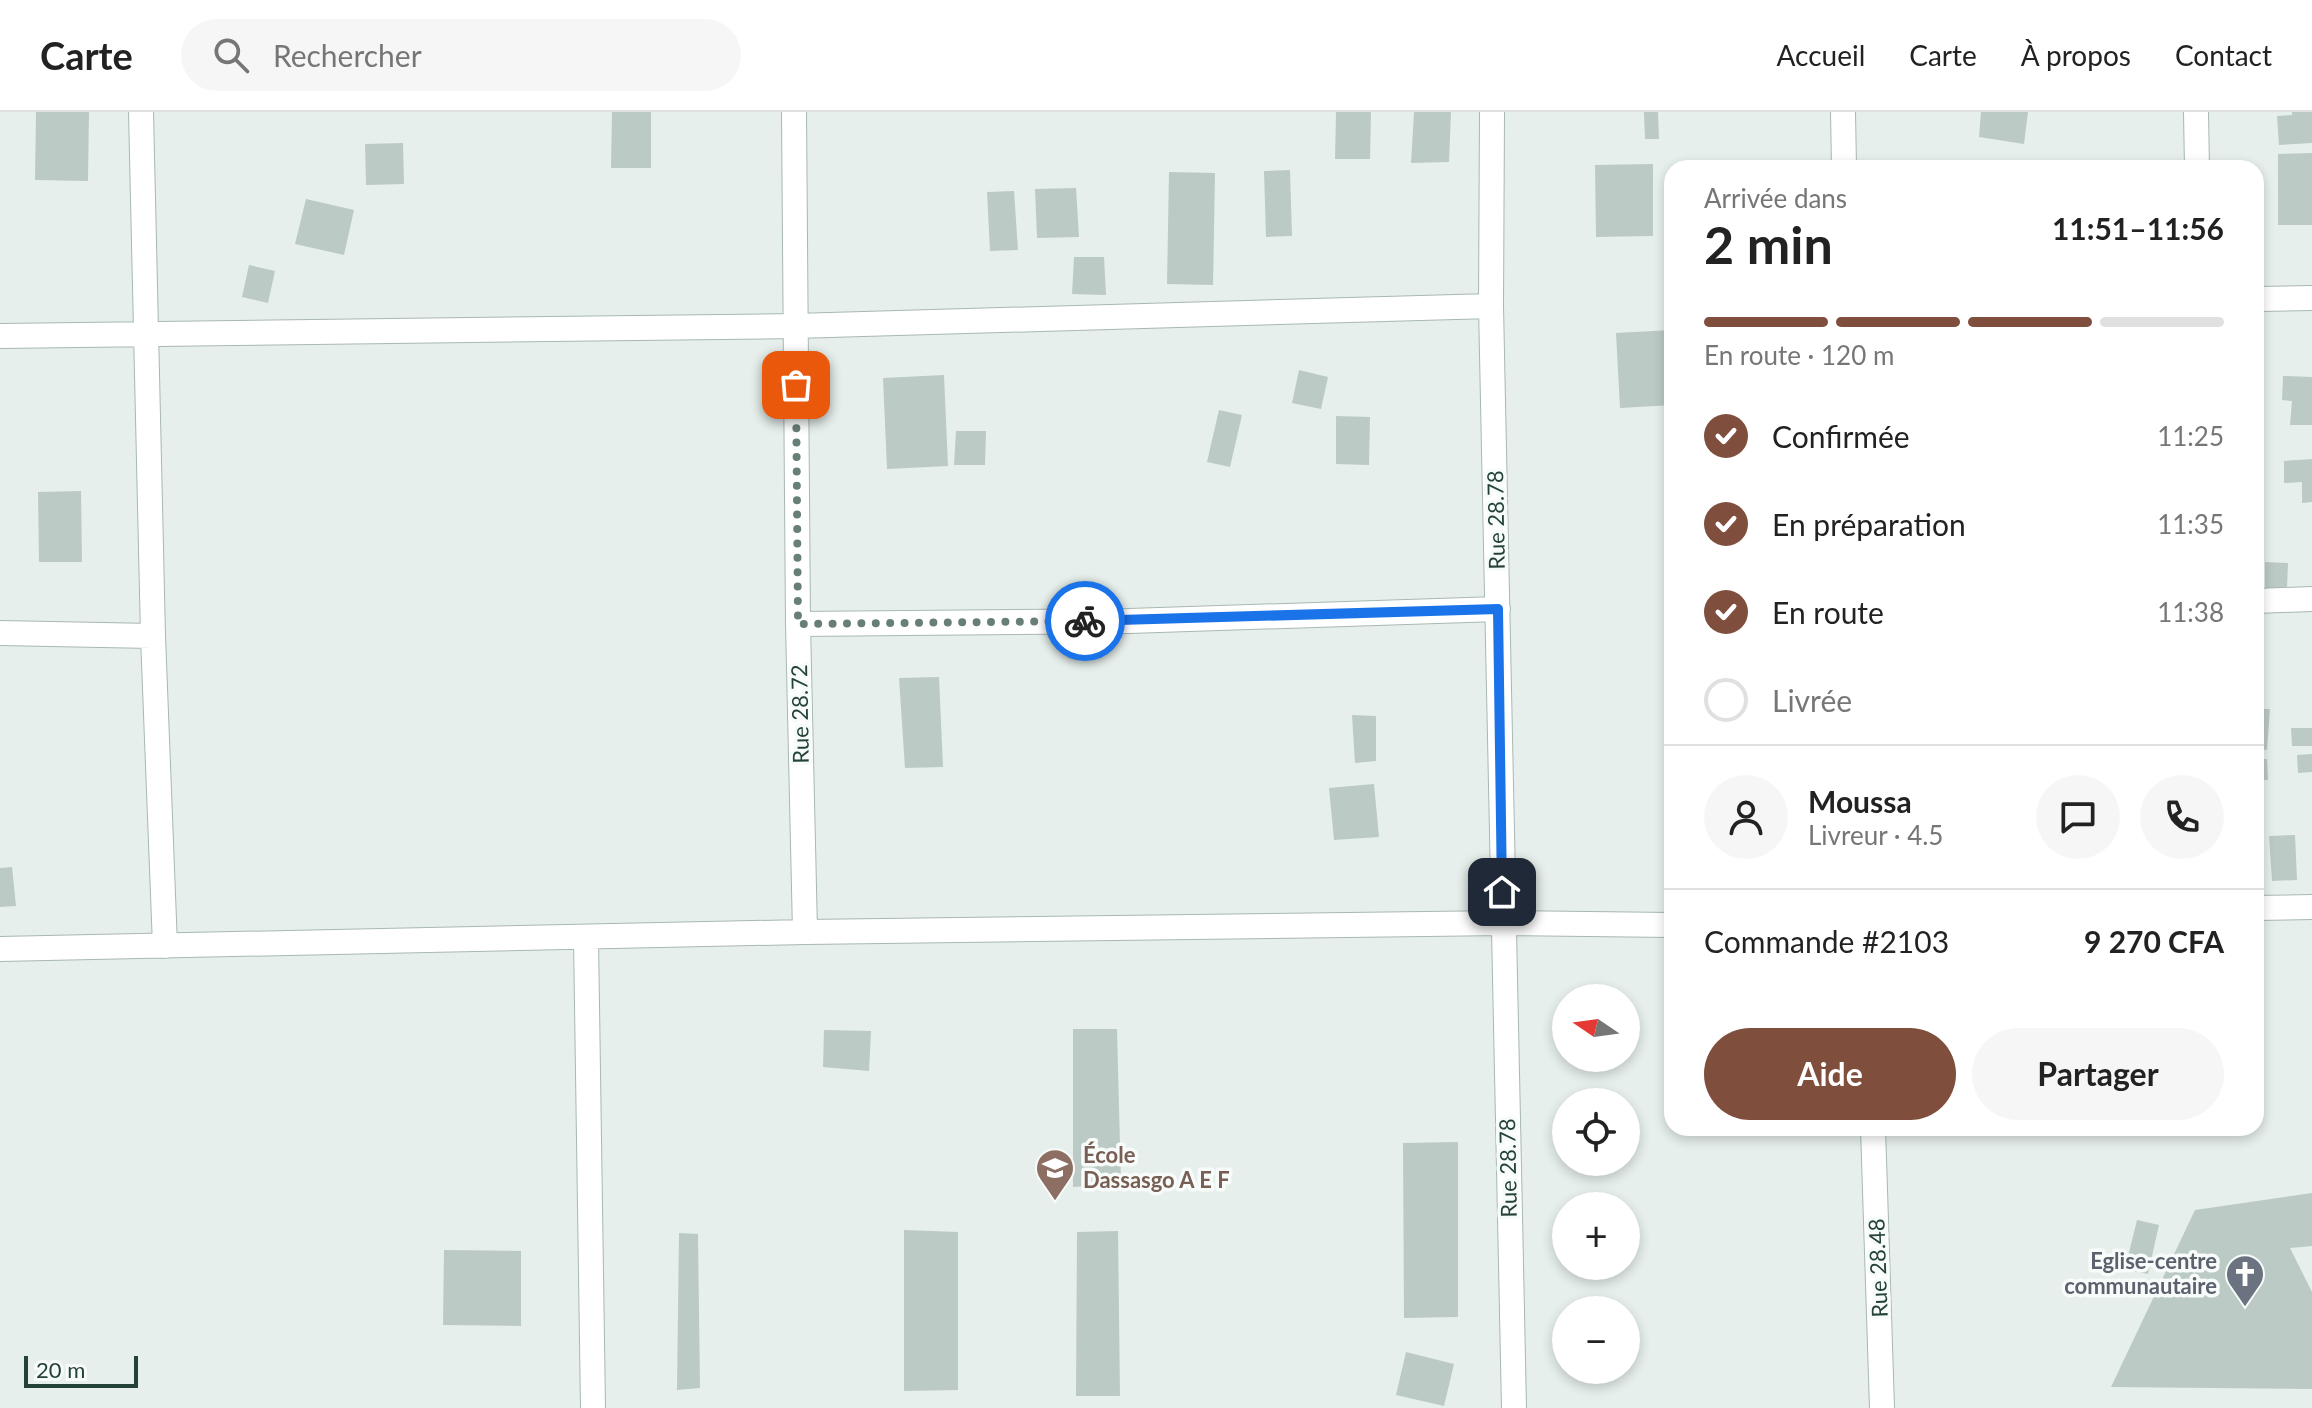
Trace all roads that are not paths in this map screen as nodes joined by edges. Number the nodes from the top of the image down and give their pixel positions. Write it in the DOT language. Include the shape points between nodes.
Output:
graph roads {
  1 [pos="141,112"];
  2 [pos="794,112"];
  3 [pos="1492,112"];
  4 [pos="1843,112"];
  5 [pos="2196,112"];
  6 [pos="1844,160"];
  7 [pos="2197,160"];
  8 [pos="2312,298"];
  9 [pos="2264,299"];
  10 [pos="1491,306"];
  11 [pos="795,326"];
  12 [pos="146,333"];
  13 [pos="0,336"];
  14 [pos="2312,599"];
  15 [pos="2264,601"];
  16 [pos="1498,609"];
  17 [pos="798,624"];
  18 [pos="0,633"];
  19 [pos="153,636"];
  20 [pos="2312,907"];
  21 [pos="2264,908"];
  22 [pos="1503,923"];
  23 [pos="1664,925"];
  24 [pos="805,932"];
  25 [pos="586,938"];
  26 [pos="165,946"];
  27 [pos="0,949"];
  28 [pos="1873,1136"];
  29 [pos="593,1408"];
  30 [pos="1514,1408"];
  31 [pos="1882,1408"];
  1 -- 12 [label="street"];
  2 -- 11 [label="street, Rue 28.72"];
  3 -- 10 [label="street, Rue 28.78"];
  4 -- 6 [label="street"];
  5 -- 7 [label="street"];
  8 -- 9 [label="street"];
  10 -- 11 [label="street"];
  10 -- 16 [label="street, Rue 28.78"];
  11 -- 12 [label="street"];
  11 -- 17 [label="street, Rue 28.72"];
  12 -- 13 [label="street"];
  12 -- 19 [label="street"];
  14 -- 15 [label="street"];
  16 -- 17 [label="street" via="1129,621"];
  16 -- 22 [label="street, Rue 28.78"];
  17 -- 24 [label="street, Rue 28.72"];
  18 -- 19 [label="street"];
  19 -- 26 [label="street"];
  20 -- 21 [label="street"];
  22 -- 23 [label="street"];
  22 -- 24 [label="street"];
  22 -- 30 [label="street, Rue 28.78"];
  24 -- 25 [label="street"];
  25 -- 26 [label="street"];
  25 -- 29 [label="street"];
  26 -- 27 [label="street"];
  28 -- 31 [label="street, Rue 28.48"];
}
